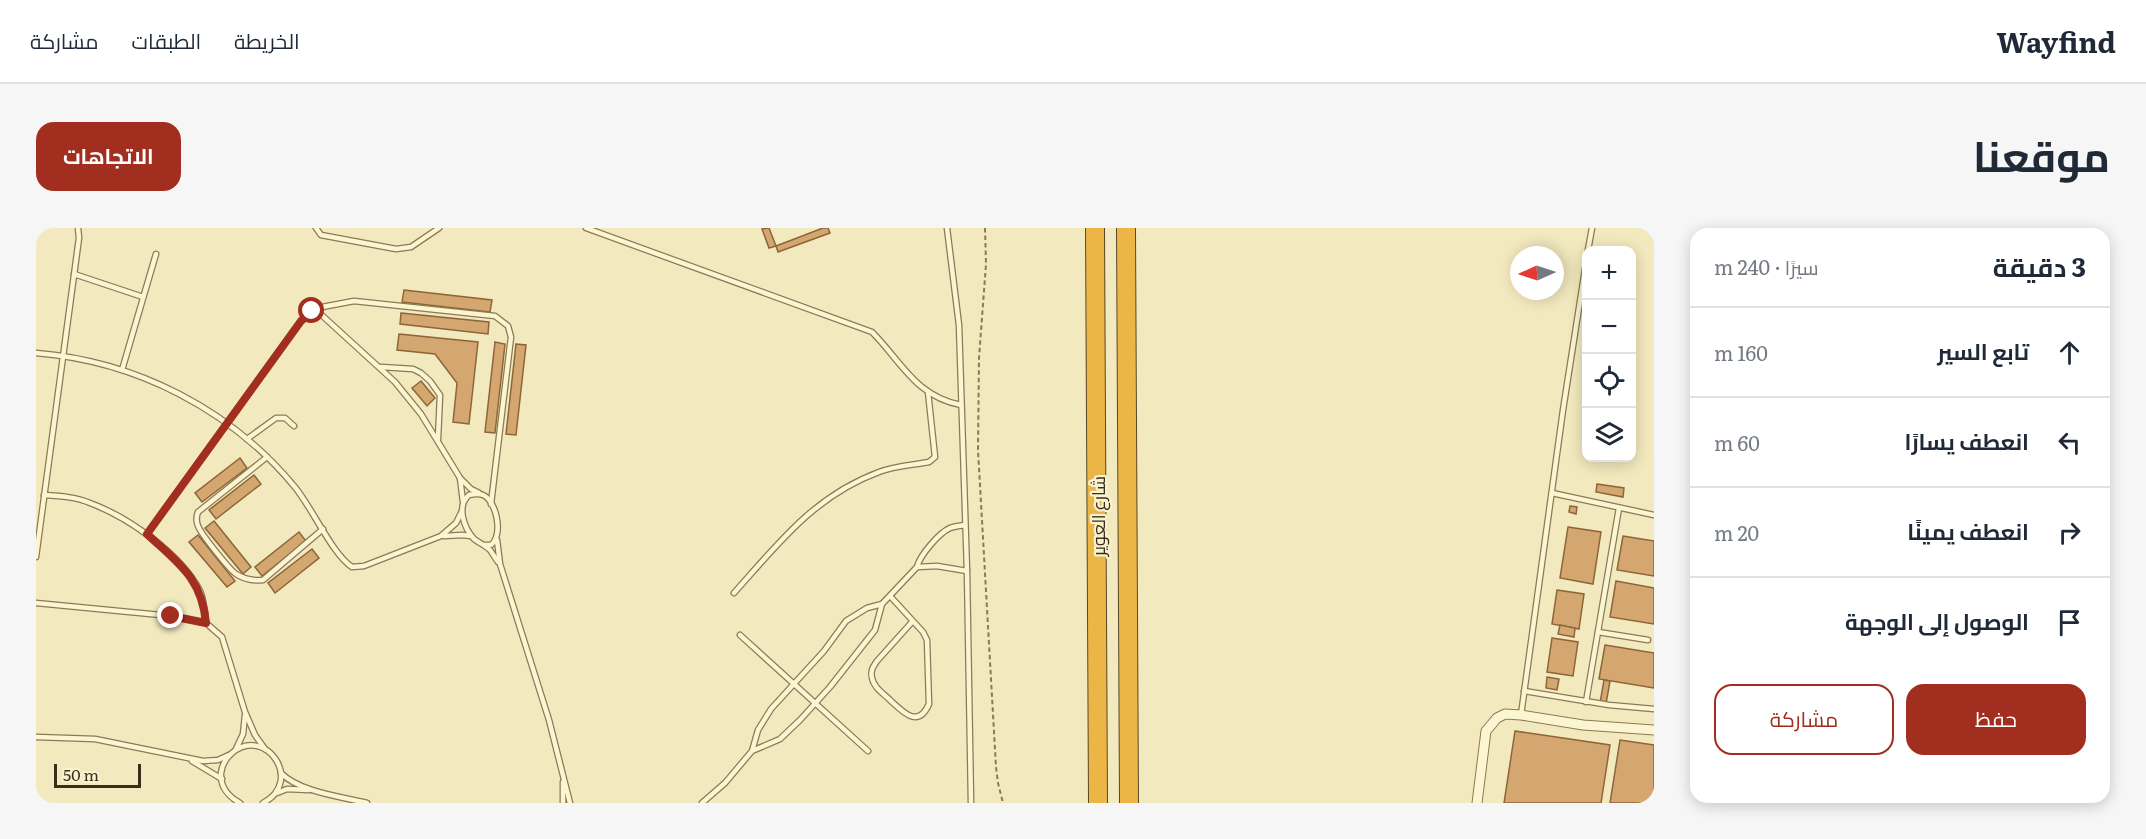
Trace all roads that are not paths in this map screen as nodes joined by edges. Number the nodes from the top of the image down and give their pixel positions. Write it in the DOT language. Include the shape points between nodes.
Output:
graph roads {
  1 [pos="78,228"];
  2 [pos="316,228"];
  3 [pos="439,228"];
  4 [pos="586,228"];
  5 [pos="947,228"];
  6 [pos="1095,228"];
  7 [pos="1126,228"];
  8 [pos="1592,228"];
  9 [pos="1589,246"];
  10 [pos="156,254"];
  11 [pos="74,274"];
  12 [pos="1582,296"];
  13 [pos="143,297"];
  14 [pos="315,309"];
  15 [pos="36,353"];
  16 [pos="63,356"];
  17 [pos="380,367"];
  18 [pos="122,370"];
  19 [pos="928,392"];
  20 [pos="961,405"];
  21 [pos="227,423"];
  22 [pos="294,426"];
  23 [pos="247,439"];
  24 [pos="438,441"];
  25 [pos="267,457"];
  26 [pos="460,478"];
  27 [pos="1552,493"];
  28 [pos="482,494"];
  29 [pos="44,495"];
  30 [pos="464,502"];
  31 [pos="491,504"];
  32 [pos="1619,507"];
  33 [pos="462,510"];
  34 [pos="1654,515"];
  35 [pos="965,525"];
  36 [pos="323,529"];
  37 [pos="147,534"];
  38 [pos="441,536"];
  39 [pos="472,537"];
  40 [pos="496,540"];
  41 [pos="484,545"];
  42 [pos="36,557"];
  43 [pos="500,564"];
  44 [pos="917,567"];
  45 [pos="967,571"];
  46 [pos="734,593"];
  47 [pos="890,596"];
  48 [pos="36,603"];
  49 [pos="882,604"];
  50 [pos="912,621"];
  51 [pos="206,623"];
  52 [pos="1598,632"];
  53 [pos="740,635"];
  54 [pos="1648,640"];
  55 [pos="794,684"];
  56 [pos="1524,691"];
  57 [pos="1586,702"];
  58 [pos="816,703"];
  59 [pos="1654,709"];
  60 [pos="245,712"];
  61 [pos="1521,715"];
  62 [pos="1654,730"];
  63 [pos="36,737"];
  64 [pos="265,749"];
  65 [pos="235,751"];
  66 [pos="752,751"];
  67 [pos="868,751"];
  68 [pos="229,756"];
  69 [pos="190,760"];
  70 [pos="561,767"];
  71 [pos="281,773"];
  72 [pos="222,779"];
  73 [pos="312,790"];
  74 [pos="275,794"];
  75 [pos="234,801"];
  76 [pos="240,803"];
  77 [pos="263,803"];
  78 [pos="367,803"];
  79 [pos="563,803"];
  80 [pos="570,803"];
  81 [pos="702,803"];
  82 [pos="971,803"];
  83 [pos="1098,803"];
  84 [pos="1129,803"];
  85 [pos="1477,803"];
  1 -- 11 [label="lane"];
  2 -- 3 [label="lane" via="321,235 396,249 411,247"];
  4 -- 19 [label="lane" via="872,332 912,381"];
  5 -- 20 [label="lane" via="959,325"];
  6 -- 83 [label="highway, شارع العوير"];
  7 -- 84 [label="highway, شارع العوير"];
  8 -- 9 [label="lane"];
  10 -- 13 [label="lane"];
  11 -- 13 [label="lane"];
  11 -- 16 [label="lane"];
  12 -- 27 [label="lane"];
  13 -- 18 [label="lane"];
  14 -- 17 [label="lane"];
  14 -- 21 [label="lane" via="301,321"];
  14 -- 31 [label="lane" via="365,301 495,316 506,322 511,337"];
  15 -- 16 [label="lane"];
  16 -- 18 [label="lane"];
  16 -- 29 [label="lane"];
  17 -- 24 [label="lane" via="421,414"];
  17 -- 24 [label="lane" via="413,369 430,381 440,395"];
  18 -- 21 [label="lane" via="190,399"];
  19 -- 20 [label="lane"];
  19 -- 46 [label="lane" via="935,457 929,462 881,471 847,486 799,521"];
  20 -- 35 [label="lane"];
  21 -- 23 [label="lane"];
  21 -- 37 [label="lane"];
  22 -- 23 [label="lane" via="285,418 276,418"];
  23 -- 25 [label="lane"];
  24 -- 26 [label="lane"];
  25 -- 36 [label="lane" via="293,485"];
  25 -- 36 [label="lane" via="198,512 199,529 234,573 256,581 263,580"];
  26 -- 28 [label="lane"];
  26 -- 30 [label="lane"];
  27 -- 32 [label="lane"];
  27 -- 56 [label="lane"];
  28 -- 30 [label="lane" via="469,495"];
  28 -- 31 [label="lane"];
  29 -- 37 [label="lane" via="89,502"];
  29 -- 42 [label="lane"];
  30 -- 33 [label="lane"];
  31 -- 40 [label="lane" via="498,525"];
  32 -- 34 [label="lane"];
  32 -- 52 [label="lane"];
  33 -- 38 [label="lane" via="456,523"];
  33 -- 39 [label="lane"];
  35 -- 44 [label="lane" via="948,529 919,559"];
  35 -- 45 [label="lane"];
  36 -- 38 [label="lane" via="336,552 357,568"];
  37 -- 51 [label="lane" via="182,566 201,592"];
  38 -- 39 [label="lane"];
  39 -- 41 [label="lane"];
  40 -- 41 [label="lane"];
  40 -- 43 [label="lane"];
  41 -- 43 [label="lane"];
  43 -- 70 [label="lane"];
  44 -- 45 [label="lane"];
  44 -- 47 [label="lane"];
  45 -- 82 [label="lane"];
  47 -- 49 [label="lane"];
  47 -- 50 [label="lane"];
  48 -- 51 [label="lane"];
  49 -- 55 [label="lane" via="846,621"];
  49 -- 58 [label="lane" via="875,630"];
  50 -- 50 [label="lane" via="927,640 929,704 925,713 913,717 874,685 871,676 877,661"];
  51 -- 60 [label="lane" via="222,637"];
  52 -- 54 [label="lane"];
  52 -- 57 [label="lane"];
  53 -- 55 [label="lane"];
  55 -- 58 [label="lane"];
  55 -- 66 [label="lane" via="758,730"];
  56 -- 57 [label="lane"];
  56 -- 61 [label="lane"];
  57 -- 59 [label="lane"];
  58 -- 66 [label="lane" via="780,739"];
  58 -- 67 [label="lane"];
  60 -- 64 [label="lane"];
  60 -- 65 [label="lane" via="243,734"];
  61 -- 62 [label="street"];
  61 -- 85 [label="street" via="1505,714 1486,731"];
  63 -- 69 [label="lane" via="96,739"];
  64 -- 65 [label="lane" via="246,746"];
  64 -- 71 [label="lane" via="279,763"];
  65 -- 68 [label="lane"];
  66 -- 81 [label="lane"];
  68 -- 69 [label="lane"];
  68 -- 72 [label="lane"];
  69 -- 72 [label="lane"];
  70 -- 79 [label="lane"];
  70 -- 80 [label="lane"];
  71 -- 73 [label="lane"];
  71 -- 74 [label="lane"];
  72 -- 75 [label="lane"];
  73 -- 74 [label="lane" via="287,789"];
  73 -- 78 [label="lane"];
  74 -- 77 [label="lane"];
  75 -- 76 [label="lane"];
}
